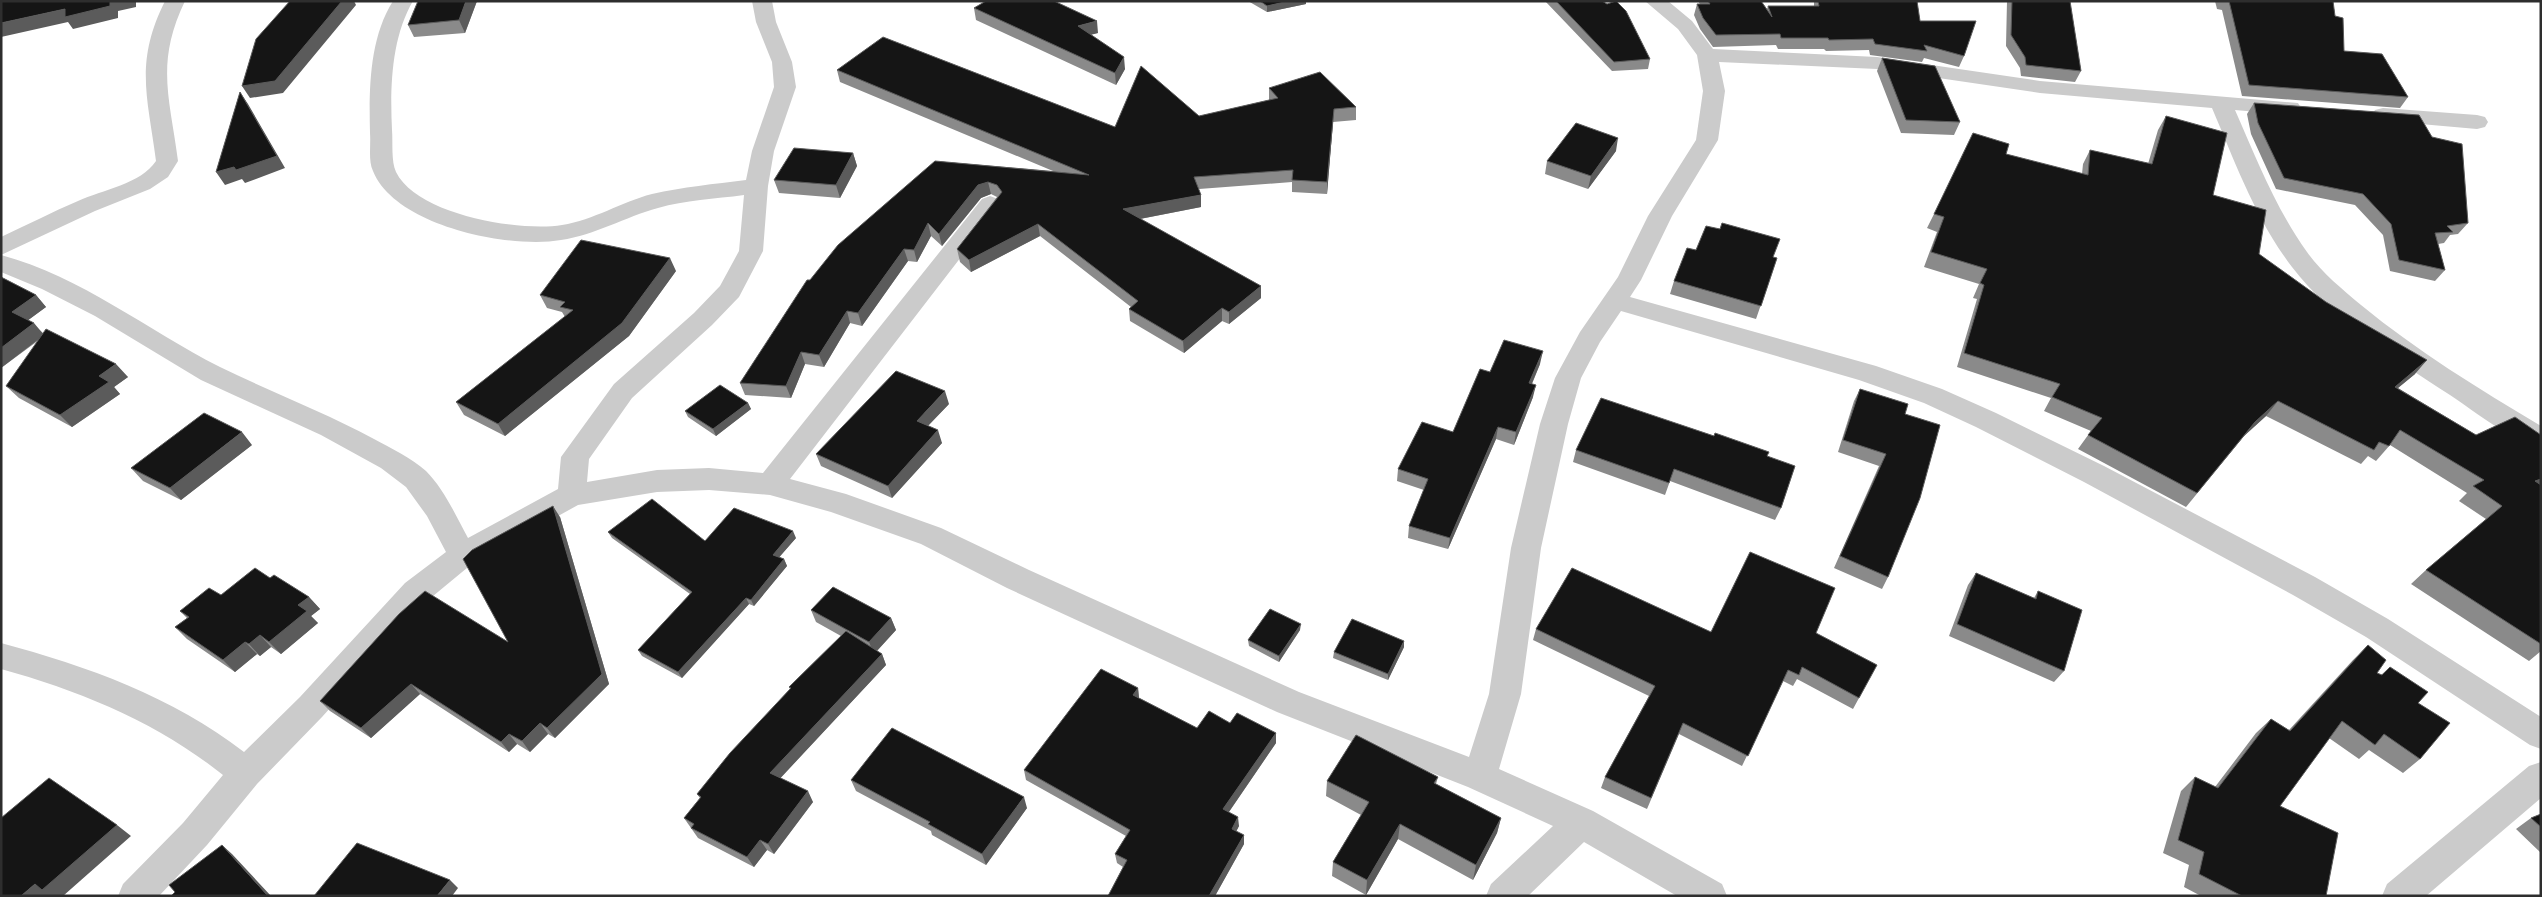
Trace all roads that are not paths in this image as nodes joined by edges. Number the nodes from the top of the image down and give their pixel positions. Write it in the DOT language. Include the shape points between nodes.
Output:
graph roads {
  1 [pos="174,1"];
  2 [pos="403,1"];
  3 [pos="762,1"];
  4 [pos="1655,1"];
  5 [pos="1707,55"];
  6 [pos="2221,103"];
  7 [pos="2308,110"];
  8 [pos="2368,114"];
  9 [pos="2477,122"];
  10 [pos="756,186"];
  11 [pos="990,204"];
  12 [pos="1,247"];
  13 [pos="1,263"];
  14 [pos="1615,301"];
  15 [pos="2541,439"];
  16 [pos="770,484"];
  17 [pos="572,495"];
  18 [pos="463,555"];
  19 [pos="1,656"];
  20 [pos="2541,735"];
  21 [pos="245,773"];
  22 [pos="1480,776"];
  23 [pos="2541,777"];
  24 [pos="1581,822"];
  25 [pos="134,896"];
  26 [pos="1503,896"];
  27 [pos="1710,896"];
  28 [pos="2399,896"];
  1 -- 12 [label="street" via="164,20 157,73 157,102 167,161 160,172 142,184"];
  2 -- 10 [label="street" via="388,37 380,102 383,170 393,186 408,200 476,226 526,234 552,234 654,202"];
  3 -- 10 [label="street" via="766,22 782,62 785,87 763,151"];
  4 -- 5 [label="street" via="1685,25"];
  5 -- 6 [label="street" via="1877,63 2040,87"];
  5 -- 14 [label="street" via="1714,91 1707,140 1660,216 1629,280"];
  6 -- 7 [label="street"];
  6 -- 15 [label="street" via="2258,188 2300,260 2381,336 2444,380"];
  8 -- 9 [label="street"];
  10 -- 17 [label="street" via="751,251 730,291 623,391 575,458"];
  11 -- 16 [label="street"];
  13 -- 18 [label="street" via="51,283 104,310 210,373 330,428 391,461 416,479 437,508"];
  14 -- 20 [label="street" via="1867,373 1933,396 1986,420 2312,591 2377,628"];
  14 -- 22 [label="street" via="1589,338 1568,378 1554,424 1526,548 1505,694"];
  16 -- 17 [label="street" via="709,479 657,481"];
  16 -- 22 [label="street" via="836,502 931,536 1034,587 1288,702"];
  17 -- 18 [label="street"];
  18 -- 21 [label="street" via="416,592 311,707"];
  19 -- 21 [label="street" via="39,665 129,701 197,737"];
  21 -- 25 [label="street" via="194,834"];
  22 -- 24 [label="street"];
  23 -- 28 [label="street"];
  24 -- 26 [label="street"];
  24 -- 27 [label="street"];
}
